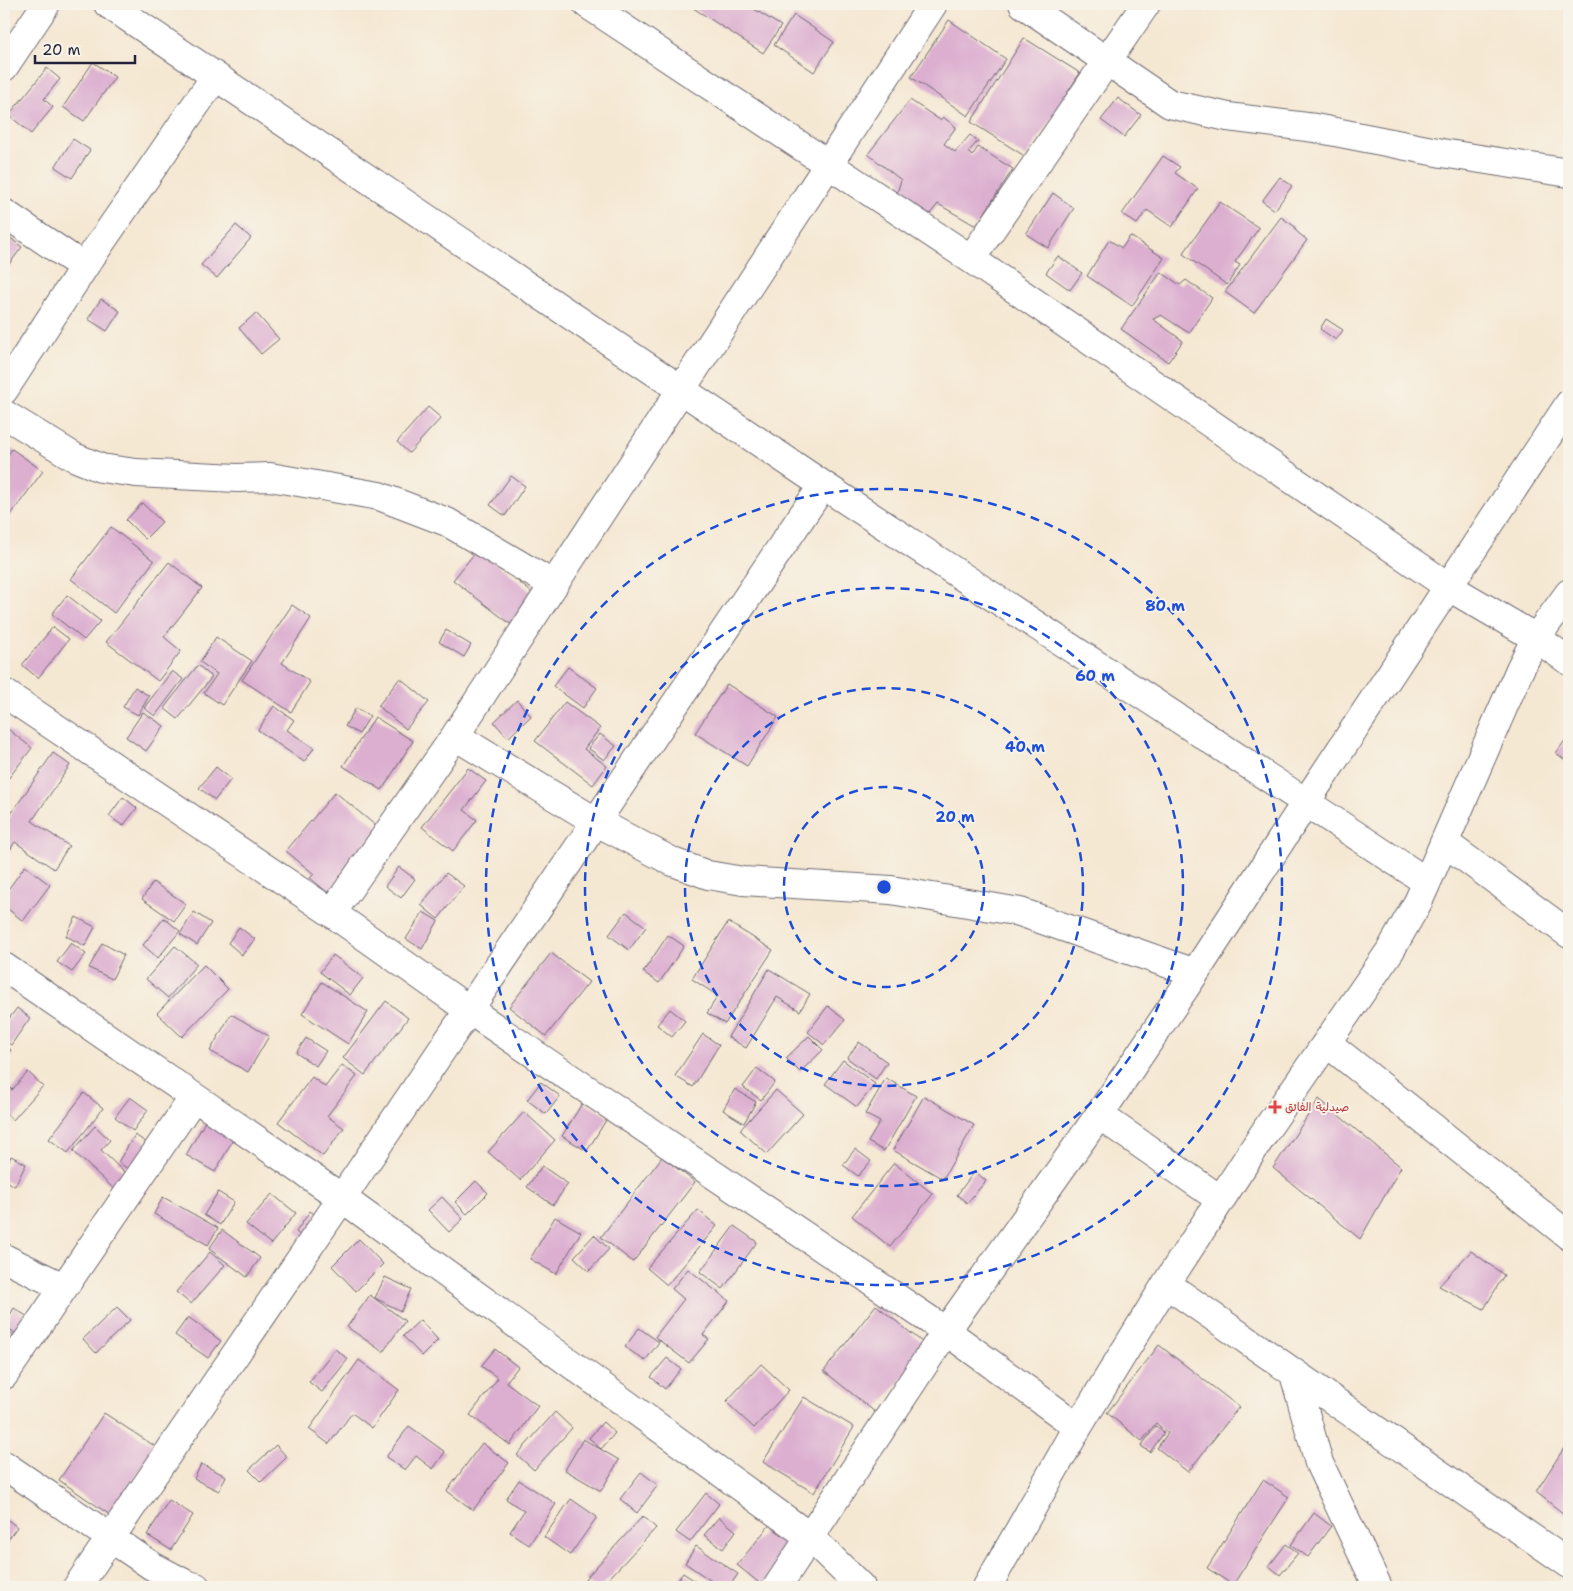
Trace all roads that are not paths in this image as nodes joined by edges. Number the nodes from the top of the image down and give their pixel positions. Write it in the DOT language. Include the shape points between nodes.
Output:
graph roads {
  1 [pos="46,4"];
  2 [pos="108,4"];
  3 [pos="587,4"];
  4 [pos="933,4"];
  5 [pos="1023,4"];
  6 [pos="1146,4"];
  7 [pos="1106,60"];
  8 [pos="4,67"];
  9 [pos="215,77"];
  10 [pos="828,165"];
  11 [pos="1569,173"];
  12 [pos="4,214"];
  13 [pos="971,259"];
  14 [pos="84,266"];
  15 [pos="682,389"];
  16 [pos="4,390"];
  17 [pos="1569,404"];
  18 [pos="4,414"];
  19 [pos="823,484"];
  20 [pos="554,585"];
  21 [pos="1449,587"];
  22 [pos="1569,593"];
  23 [pos="1536,638"];
  24 [pos="1569,661"];
  25 [pos="4,693"];
  26 [pos="455,736"];
  27 [pos="1306,802"];
  28 [pos="595,821"];
  29 [pos="1445,843"];
  30 [pos="1427,882"];
  31 [pos="332,913"];
  32 [pos="1569,934"];
  33 [pos="4,967"];
  34 [pos="1196,972"];
  35 [pos="469,1010"];
  36 [pos="1327,1043"];
  37 [pos="194,1097"];
  38 [pos="1099,1116"];
  39 [pos="342,1198"];
  40 [pos="1220,1200"];
  41 [pos="1569,1236"];
  42 [pos="4,1258"];
  43 [pos="1166,1284"];
  44 [pos="63,1287"];
  45 [pos="946,1331"];
  46 [pos="1294,1374"];
  47 [pos="4,1375"];
  48 [pos="1078,1427"];
  49 [pos="4,1465"];
  50 [pos="111,1537"];
  51 [pos="810,1537"];
  52 [pos="1569,1564"];
  53 [pos="77,1587"];
  54 [pos="196,1587"];
  55 [pos="777,1587"];
  56 [pos="861,1587"];
  57 [pos="987,1587"];
  58 [pos="1378,1587"];
  1 -- 8 [label="street"];
  2 -- 9 [label="street"];
  3 -- 10 [label="street"];
  4 -- 10 [label="street"];
  5 -- 7 [label="street"];
  6 -- 7 [label="street"];
  7 -- 11 [label="street" via="1170,104 1194,110"];
  7 -- 13 [label="street"];
  9 -- 14 [label="street"];
  9 -- 15 [label="street"];
  10 -- 13 [label="street"];
  10 -- 15 [label="street"];
  12 -- 14 [label="street"];
  13 -- 21 [label="street"];
  14 -- 16 [label="street"];
  15 -- 19 [label="street"];
  15 -- 20 [label="street"];
  17 -- 21 [label="street"];
  18 -- 20 [label="street" via="74,457 101,468 136,473 270,477 379,496 447,522"];
  19 -- 27 [label="street"];
  19 -- 28 [label="street"];
  20 -- 26 [label="street"];
  21 -- 23 [label="street"];
  21 -- 27 [label="street"];
  22 -- 23 [label="street"];
  23 -- 24 [label="street"];
  23 -- 29 [label="street"];
  25 -- 31 [label="street"];
  26 -- 28 [label="street"];
  26 -- 31 [label="street"];
  27 -- 30 [label="street"];
  27 -- 34 [label="street"];
  28 -- 34 [label="street" via="674,862 708,874 743,881 891,890 1020,912"];
  28 -- 35 [label="street"];
  29 -- 30 [label="street"];
  29 -- 32 [label="street"];
  30 -- 36 [label="street" via="1390,951"];
  31 -- 35 [label="street"];
  33 -- 37 [label="street"];
  34 -- 38 [label="street"];
  35 -- 39 [label="street"];
  35 -- 45 [label="street"];
  36 -- 40 [label="street"];
  36 -- 41 [label="street"];
  37 -- 39 [label="street"];
  37 -- 44 [label="street"];
  38 -- 40 [label="street"];
  38 -- 45 [label="street"];
  39 -- 50 [label="street"];
  39 -- 51 [label="street"];
  40 -- 43 [label="street"];
  42 -- 44 [label="street"];
  43 -- 46 [label="street"];
  43 -- 48 [label="street"];
  44 -- 47 [label="street"];
  45 -- 48 [label="street"];
  45 -- 51 [label="street"];
  46 -- 52 [label="street"];
  46 -- 58 [label="street" via="1319,1463"];
  48 -- 57 [label="street"];
  49 -- 50 [label="street"];
  50 -- 53 [label="street"];
  50 -- 54 [label="street" via="152,1566"];
  51 -- 55 [label="street"];
  51 -- 56 [label="street"];
}
